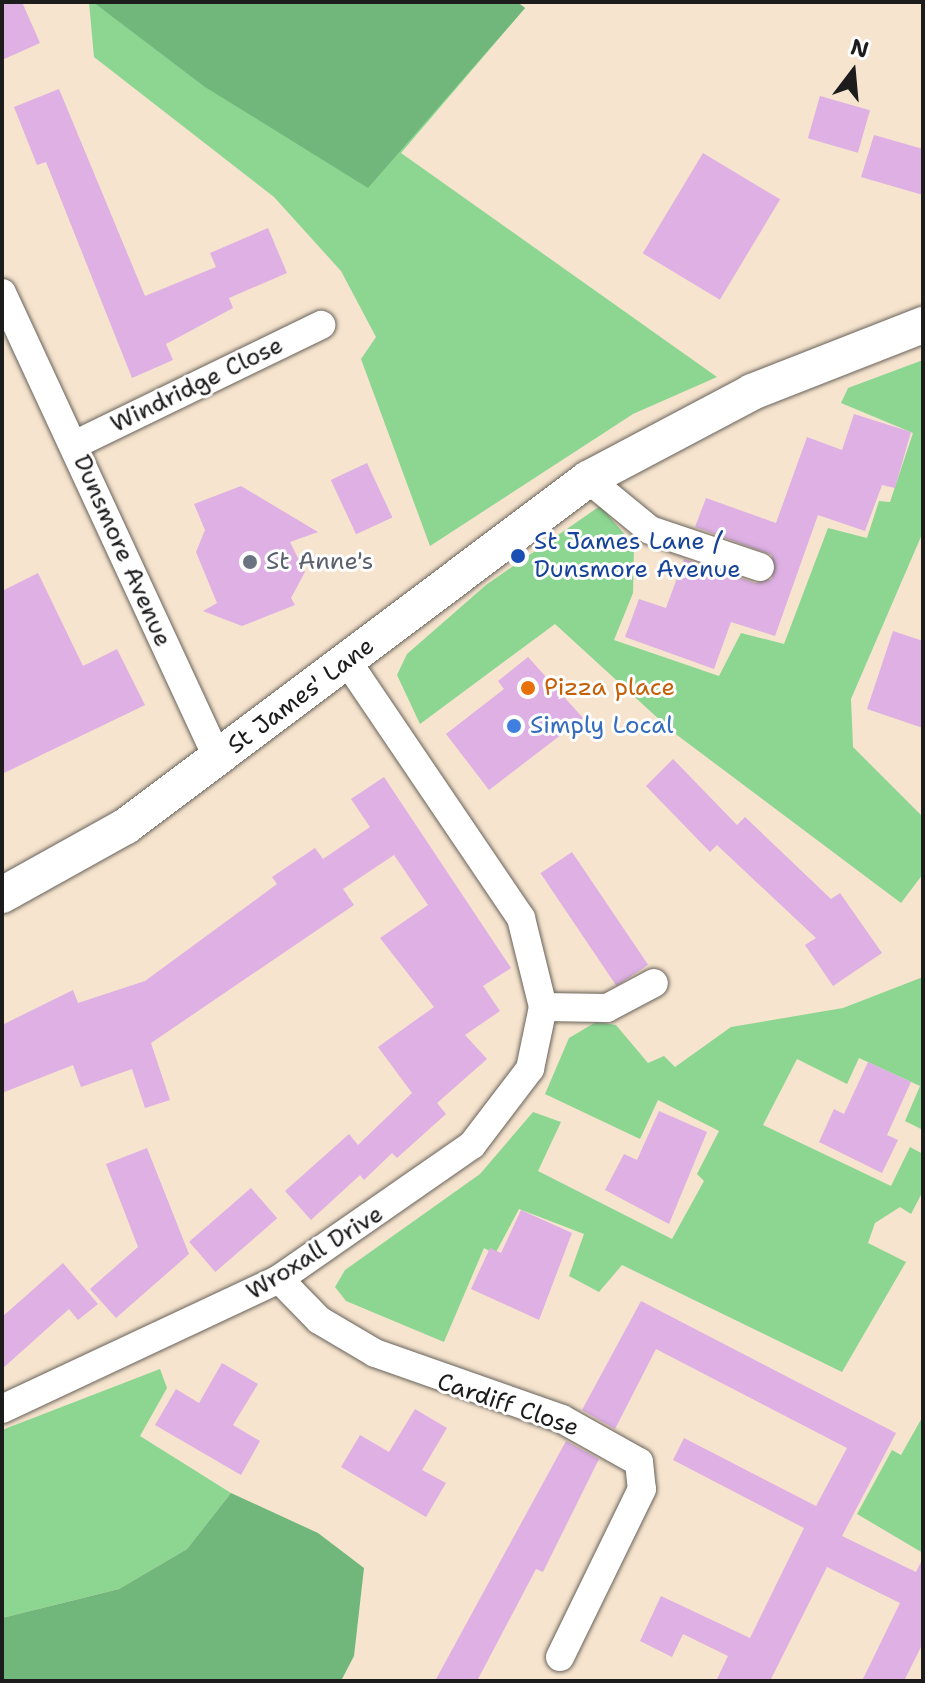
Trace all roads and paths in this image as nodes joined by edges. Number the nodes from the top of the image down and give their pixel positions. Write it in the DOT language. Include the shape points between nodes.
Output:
graph roads {
  1 [pos="2,293"];
  2 [pos="321,325"];
  3 [pos="923,325"];
  4 [pos="14,348"];
  5 [pos="74,445"];
  6 [pos="588,479"];
  7 [pos="760,567"];
  8 [pos="347,661"];
  9 [pos="218,759"];
  10 [pos="2,895"];
  11 [pos="654,983"];
  12 [pos="543,1007"];
  13 [pos="279,1279"];
  14 [pos="2,1409"];
  15 [pos="560,1657"];
  1 -- 4 [label="street, Dunsmore Avenue"];
  2 -- 5 [label="street, Windridge Close"];
  3 -- 6 [label="street, St James' Lane" via="752,392"];
  4 -- 5 [label="street, Dunsmore Avenue"];
  5 -- 9 [label="street, Dunsmore Avenue"];
  6 -- 7 [label="street" via="650,530"];
  6 -- 8 [label="street, St James' Lane"];
  8 -- 9 [label="street, St James' Lane"];
  8 -- 12 [label="street, Wroxall Drive" via="515,906 534,953"];
  9 -- 10 [label="street, St James' Lane" via="126,826"];
  11 -- 12 [label="street" via="607,1008"];
  12 -- 13 [label="street, Wroxall Drive" via="530,1069 489,1127"];
  13 -- 14 [label="street, Wroxall Drive"];
  13 -- 15 [label="street, Cardiff Close" via="319,1320 375,1353 562,1419 639,1462 642,1489"];
}
